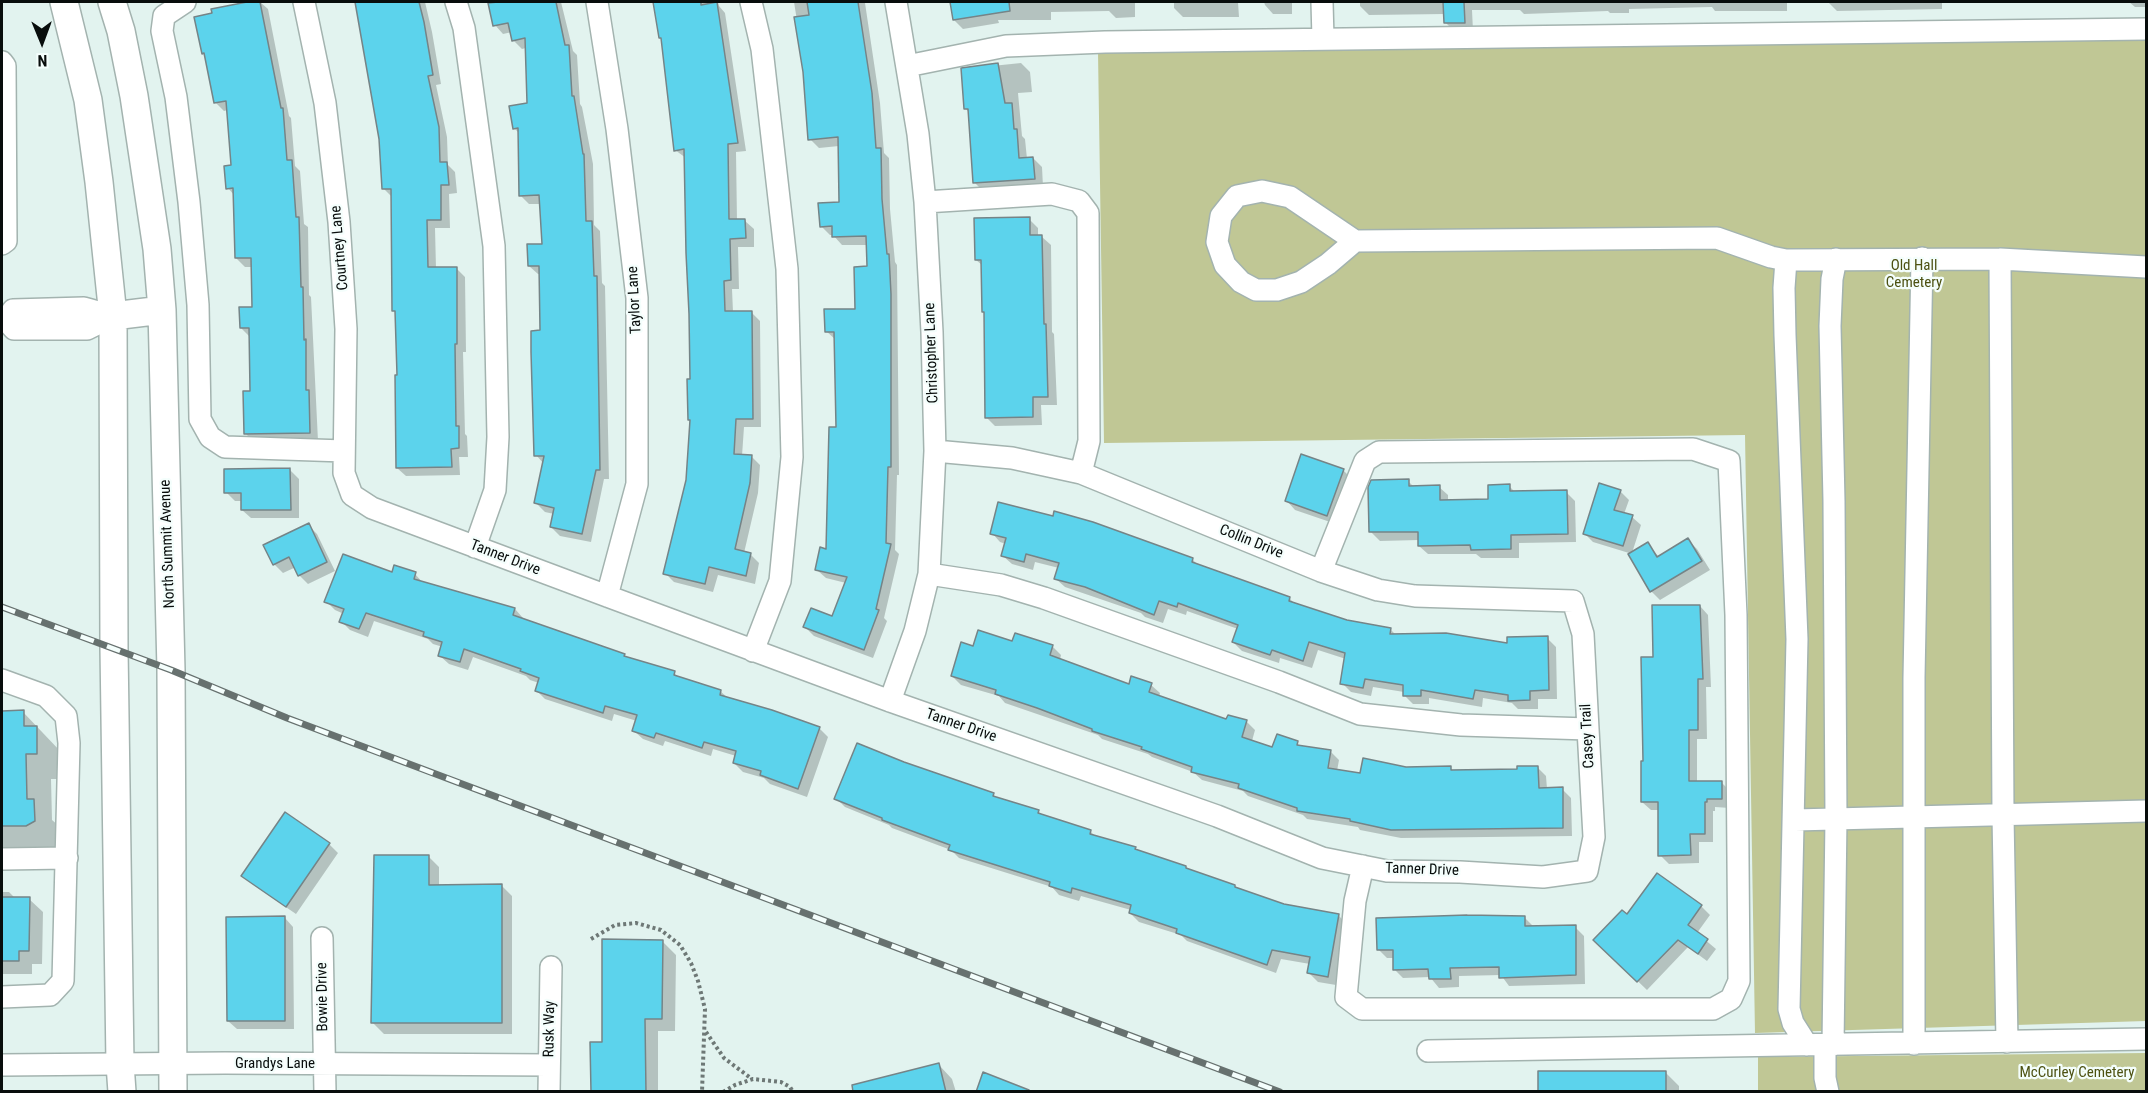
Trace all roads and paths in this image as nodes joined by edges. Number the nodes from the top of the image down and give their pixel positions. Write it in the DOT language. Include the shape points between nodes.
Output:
graph roads {
  1 [pos="64,2"];
  2 [pos="112,2"];
  3 [pos="184,2"];
  4 [pos="304,2"];
  5 [pos="456,2"];
  6 [pos="597,2"];
  7 [pos="751,2"];
  8 [pos="896,2"];
  9 [pos="1322,2"];
  10 [pos="2146,29"];
  11 [pos="1323,39"];
  12 [pos="2,62"];
  13 [pos="907,66"];
  14 [pos="925,202"];
  15 [pos="1354,241"];
  16 [pos="2,244"];
  17 [pos="1922,258"];
  18 [pos="2000,259"];
  19 [pos="1786,260"];
  20 [pos="1836,260"];
  21 [pos="2146,267"];
  22 [pos="162,310"];
  23 [pos="113,316"];
  24 [pos="4,320"];
  25 [pos="344,451"];
  26 [pos="935,451"];
  27 [pos="1081,473"];
  28 [pos="352,495"];
  29 [pos="476,547"];
  30 [pos="1321,571"];
  31 [pos="929,574"];
  32 [pos="607,596"];
  33 [pos="1573,601"];
  34 [pos="753,651"];
  35 [pos="2,680"];
  36 [pos="890,701"];
  37 [pos="1588,729"];
  38 [pos="2146,811"];
  39 [pos="2003,815"];
  40 [pos="1915,817"];
  41 [pos="1836,818"];
  42 [pos="1795,820"];
  43 [pos="67,858"];
  44 [pos="2,859"];
  45 [pos="1363,866"];
  46 [pos="1587,872"];
  47 [pos="322,938"];
  48 [pos="591,939"];
  49 [pos="551,967"];
  50 [pos="2,997"];
  51 [pos="704,1028"];
  52 [pos="2146,1039"];
  53 [pos="2007,1042"];
  54 [pos="1914,1044"];
  55 [pos="1822,1045"];
  56 [pos="1428,1051"];
  57 [pos="120,1064"];
  58 [pos="171,1064"];
  59 [pos="325,1064"];
  60 [pos="2,1065"];
  61 [pos="549,1065"];
  62 [pos="753,1079"];
  63 [pos="122,1092"];
  64 [pos="173,1092"];
  65 [pos="325,1092"];
  66 [pos="549,1092"];
  67 [pos="702,1092"];
  68 [pos="723,1092"];
  69 [pos="793,1092"];
  70 [pos="1828,1092"];
  1 -- 23 [label="main road" via="88,100"];
  2 -- 22 [label="main road, North Summit Avenue" via="134,96"];
  3 -- 25 [label="street" via="164,16 162,31 176,97 189,202 198,305 200,419 210,437 225,447"];
  4 -- 25 [label="street, Courtney Lane" via="325,103 339,222 346,330"];
  5 -- 29 [label="street" via="464,28 494,246 498,437 495,490"];
  6 -- 32 [label="street, Taylor Lane" via="637,298 637,484"];
  7 -- 34 [label="street" via="762,49 787,269 792,457 780,581"];
  8 -- 13 [label="street, Christopher Lane"];
  9 -- 11 [label="street"];
  10 -- 11 [label="street"];
  11 -- 13 [label="street" via="1006,46"];
  12 -- 16 [label="street" via="6,241"];
  13 -- 14 [label="street, Christopher Lane"];
  14 -- 26 [label="street, Christopher Lane"];
  14 -- 27 [label="street" via="1052,194 1079,201 1088,213 1089,441"];
  15 -- 15 [label="street" via="1290,197 1262,191 1237,196 1221,216 1217,242 1225,266 1241,282 1256,290 1277,290 1301,282"];
  15 -- 19 [label="street" via="1717,238"];
  17 -- 18 [label="street"];
  17 -- 20 [label="street"];
  17 -- 40 [label="street"];
  18 -- 21 [label="street"];
  18 -- 39 [label="street"];
  19 -- 20 [label="street"];
  19 -- 42 [label="street" via="1797,639"];
  20 -- 41 [label="street" via="1830,326"];
  22 -- 23 [label="main road"];
  22 -- 58 [label="main road, North Summit Avenue" via="171,670"];
  23 -- 24 [label="street" via="84,308 13,310"];
  23 -- 57 [label="main road"];
  25 -- 28 [label="street, Courtney Lane" via="344,473"];
  26 -- 27 [label="street, Collin Drive" via="1012,458"];
  26 -- 31 [label="street, Christopher Lane"];
  27 -- 30 [label="street, Collin Drive"];
  28 -- 29 [label="street, Tanner Drive" via="372,508"];
  29 -- 32 [label="street, Tanner Drive"];
  30 -- 33 [label="street, Collin Drive" via="1377,590 1415,596"];
  30 -- 45 [label="street" via="1365,461 1379,452 1693,449 1729,461 1736,615 1739,970 1731,999 1713,1009 1362,1009 1346,997 1355,901"];
  31 -- 36 [label="street, Christopher Lane" via="915,631"];
  31 -- 37 [label="street" via="1001,585 1044,598 1360,714 1461,725"];
  32 -- 34 [label="street, Tanner Drive"];
  33 -- 37 [label="street, Casey Trail" via="1583,634"];
  34 -- 36 [label="street, Tanner Drive"];
  35 -- 43 [label="street" via="46,696 66,716"];
  36 -- 45 [label="street, Tanner Drive" via="1217,816 1322,858"];
  37 -- 46 [label="street, Casey Trail" via="1594,837"];
  38 -- 39 [label="street"];
  39 -- 40 [label="street"];
  39 -- 53 [label="street"];
  40 -- 41 [label="street"];
  40 -- 54 [label="street"];
  41 -- 42 [label="street"];
  41 -- 55 [label="street"];
  42 -- 55 [label="street" via="1790,1009 1793,1023"];
  43 -- 44 [label="street"];
  43 -- 50 [label="street" via="63,981 50,995"];
  45 -- 46 [label="street, Tanner Drive" via="1387,871 1543,877"];
  47 -- 59 [label="street, Bowie Drive"];
  48 -- 51 [label="path" via="615,925 636,923 661,930 680,945 691,963 705,1009"];
  49 -- 61 [label="street, Rusk Way"];
  51 -- 62 [label="path" via="724,1058"];
  51 -- 67 [label="path"];
  52 -- 53 [label="street"];
  53 -- 54 [label="street"];
  54 -- 55 [label="street"];
  55 -- 56 [label="street"];
  55 -- 70 [label="street"];
  57 -- 58 [label="street, Grandys Lane"];
  57 -- 60 [label="street, Grandys Lane"];
  57 -- 63 [label="main road"];
  58 -- 59 [label="street, Grandys Lane"];
  58 -- 64 [label="main road, North Summit Avenue"];
  59 -- 61 [label="street, Grandys Lane"];
  59 -- 65 [label="street, Bowie Drive"];
  61 -- 66 [label="street, Rusk Way"];
  62 -- 68 [label="path"];
  62 -- 69 [label="path" via="781,1082"];
}
